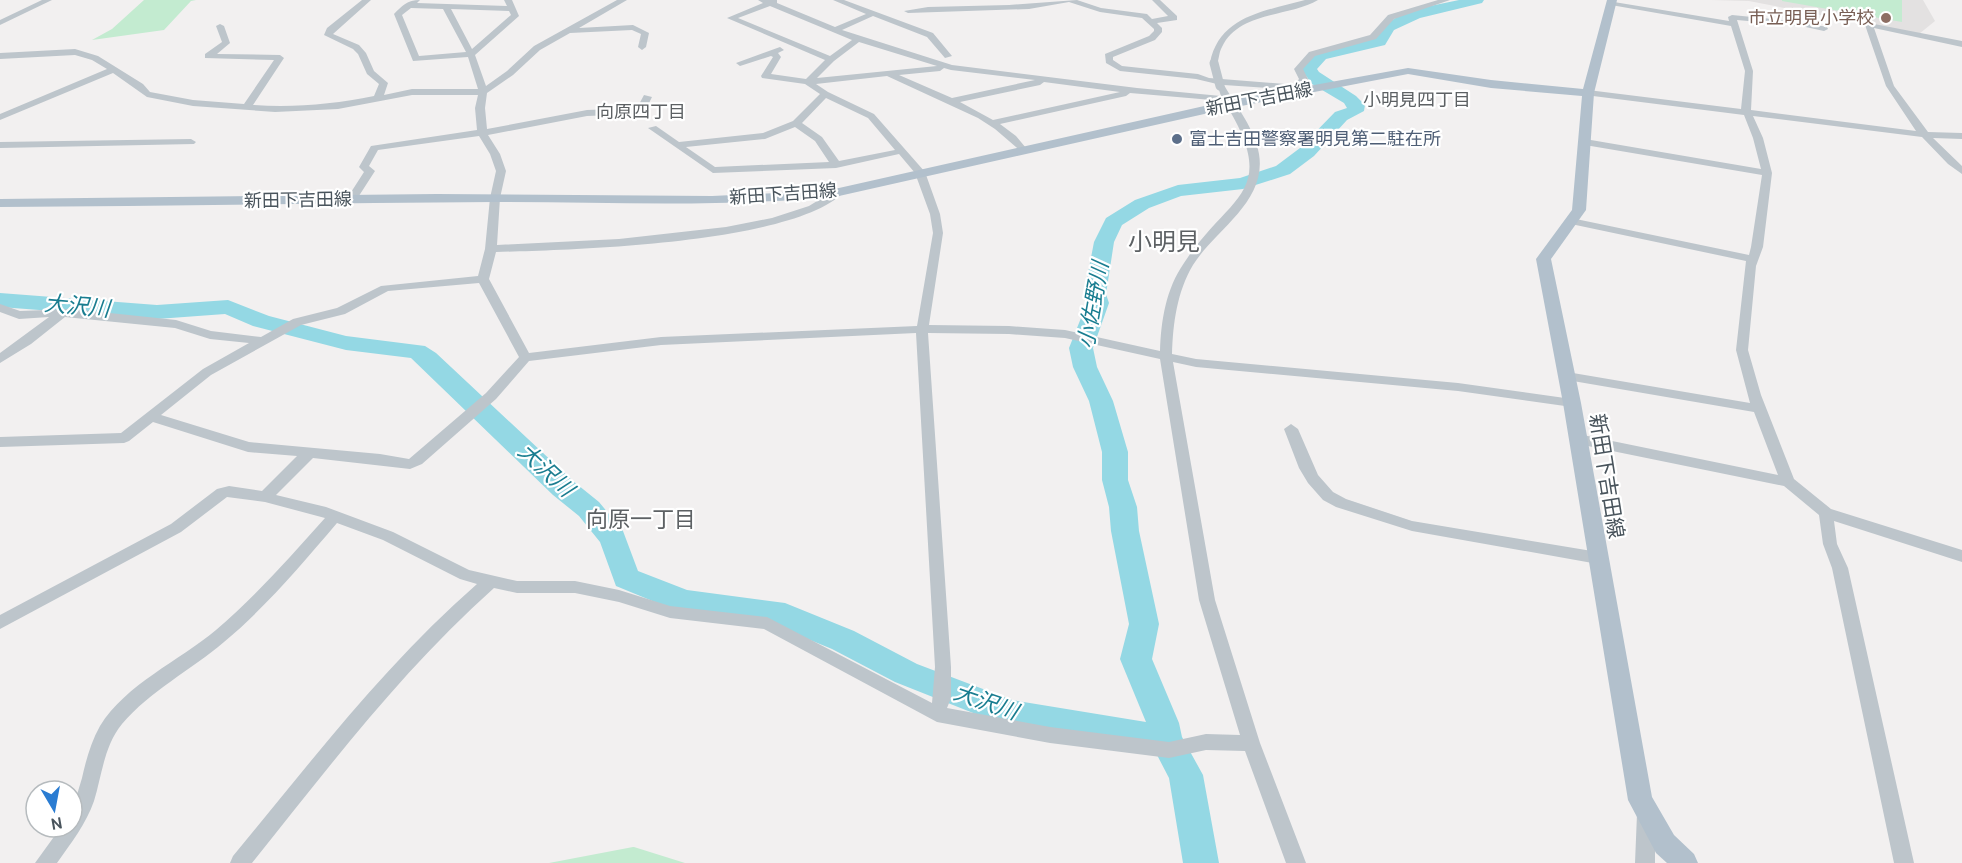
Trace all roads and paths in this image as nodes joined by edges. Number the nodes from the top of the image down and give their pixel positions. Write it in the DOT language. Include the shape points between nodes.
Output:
graph roads {
  1 [pos="48,0"];
  2 [pos="367,0"];
  3 [pos="624,0"];
  4 [pos="781,0"];
  5 [pos="837,0"];
  6 [pos="1069,0"];
  7 [pos="1156,0"];
  8 [pos="1314,0"];
  9 [pos="1446,0"];
  10 [pos="765,2"];
  11 [pos="1299,2"];
  12 [pos="1611,2"];
  13 [pos="411,3"];
  14 [pos="510,4"];
  15 [pos="446,6"];
  16 [pos="874,14"];
  17 [pos="1153,21"];
  18 [pos="0,23"];
  19 [pos="1734,24"];
  20 [pos="220,26"];
  21 [pos="910,27"];
  22 [pos="1824,29"];
  23 [pos="834,30"];
  24 [pos="1934,30"];
  25 [pos="566,31"];
  26 [pos="1923,37"];
  27 [pos="858,39"];
  28 [pos="1962,44"];
  29 [pos="794,45"];
  30 [pos="642,46"];
  31 [pos="772,52"];
  32 [pos="471,54"];
  33 [pos="0,56"];
  34 [pos="831,59"];
  35 [pos="921,60"];
  36 [pos="740,63"];
  37 [pos="951,67"];
  38 [pos="111,70"];
  39 [pos="888,74"];
  40 [pos="1051,80"];
  41 [pos="808,82"];
  42 [pos="1306,88"];
  43 [pos="1137,91"];
  44 [pos="483,92"];
  45 [pos="1588,93"];
  46 [pos="825,94"];
  47 [pos="647,97"];
  48 [pos="377,100"];
  49 [pos="1230,101"];
  50 [pos="948,102"];
  51 [pos="248,105"];
  52 [pos="1746,111"];
  53 [pos="0,117"];
  54 [pos="995,122"];
  55 [pos="796,123"];
  56 [pos="654,128"];
  57 [pos="482,132"];
  58 [pos="1927,135"];
  59 [pos="1962,136"];
  60 [pos="191,142"];
  61 [pos="1585,142"];
  62 [pos="0,145"];
  63 [pos="677,145"];
  64 [pos="1023,150"];
  65 [pos="902,151"];
  66 [pos="836,165"];
  67 [pos="1962,171"];
  68 [pos="920,172"];
  69 [pos="1767,173"];
  70 [pos="839,192"];
  71 [pos="495,198"];
  72 [pos="351,200"];
  73 [pos="0,203"];
  74 [pos="1571,221"];
  75 [pos="491,249"];
  76 [pos="1752,259"];
  77 [pos="483,279"];
  78 [pos="0,308"];
  79 [pos="60,314"];
  80 [pos="19,315"];
  81 [pos="0,318"];
  82 [pos="922,329"];
  83 [pos="268,338"];
  84 [pos="1166,356"];
  85 [pos="525,357"];
  86 [pos="0,359"];
  87 [pos="1567,376"];
  88 [pos="1572,403"];
  89 [pos="1761,409"];
  90 [pos="152,417"];
  91 [pos="1291,429"];
  92 [pos="1578,439"];
  93 [pos="0,442"];
  94 [pos="309,453"];
  95 [pos="1788,482"];
  96 [pos="265,497"];
  97 [pos="1827,513"];
  98 [pos="335,516"];
  99 [pos="1962,556"];
  100 [pos="1598,558"];
  101 [pos="491,581"];
  102 [pos="0,623"];
  103 [pos="940,706"];
  104 [pos="1251,743"];
  105 [pos="84,807"];
  106 [pos="1647,812"];
  107 [pos="63,839"];
  108 [pos="45,863"];
  109 [pos="240,863"];
  110 [pos="1296,863"];
  111 [pos="1645,863"];
  112 [pos="1685,863"];
  113 [pos="1904,863"];
  1 -- 18 [label="street"];
  2 -- 48 [label="street" via="328,34 362,53 368,69 384,83"];
  3 -- 25 [label="street"];
  4 -- 10 [label="street"];
  5 -- 16 [label="street"];
  6 -- 17 [label="street"];
  6 -- 21 [label="street" via="1024,7 906,8 913,22"];
  7 -- 17 [label="street" via="1174,18"];
  8 -- 11 [label="street"];
  9 -- 42 [label="street" via="1391,17 1373,37 1312,54 1298,69 1304,79 1300,83"];
  10 -- 23 [label="street"];
  10 -- 29 [label="street" via="731,18"];
  11 -- 49 [label="street, bridge" via="1250,19 1218,43 1214,63 1220,86"];
  12 -- 19 [label="street"];
  12 -- 45 [label="main road, 新田下吉田線"];
  13 -- 15 [label="street"];
  13 -- 32 [label="street" via="398,14 416,59"];
  14 -- 15 [label="street"];
  14 -- 32 [label="street" via="515,16"];
  15 -- 32 [label="street"];
  16 -- 21 [label="street"];
  16 -- 23 [label="street"];
  17 -- 42 [label="street" via="1159,30 1155,36 1111,54 1107,57 1109,61 1119,68 1207,81"];
  19 -- 22 [label="street" via="1732,17 1786,20"];
  19 -- 52 [label="street" via="1749,71"];
  20 -- 51 [label="street" via="226,43 208,56 280,58"];
  21 -- 35 [label="street" via="930,35 948,56"];
  23 -- 27 [label="street"];
  24 -- 26 [label="street"];
  25 -- 30 [label="street" via="633,27 645,33"];
  25 -- 44 [label="street" via="537,48"];
  26 -- 28 [label="street"];
  26 -- 58 [label="street" via="1869,25 1884,72 1904,107"];
  27 -- 34 [label="street"];
  27 -- 35 [label="street"];
  29 -- 31 [label="street"];
  29 -- 34 [label="street"];
  31 -- 36 [label="street"];
  31 -- 41 [label="street" via="777,57 765,76"];
  32 -- 44 [label="street"];
  33 -- 38 [label="street" via="75,52 95,58"];
  34 -- 41 [label="street"];
  35 -- 37 [label="street"];
  37 -- 39 [label="street"];
  37 -- 40 [label="street"];
  38 -- 51 [label="street" via="147,94 193,103"];
  38 -- 53 [label="street"];
  39 -- 41 [label="street"];
  39 -- 50 [label="street"];
  40 -- 43 [label="street"];
  40 -- 50 [label="street"];
  41 -- 46 [label="street"];
  42 -- 45 [label="main road, 新田下吉田線" via="1408,71"];
  42 -- 49 [label="main road, 新田下吉田線"];
  43 -- 49 [label="street"];
  43 -- 54 [label="street"];
  44 -- 48 [label="street" via="429,91"];
  44 -- 57 [label="street"];
  45 -- 52 [label="street"];
  45 -- 61 [label="main road, 新田下吉田線"];
  46 -- 55 [label="street"];
  46 -- 65 [label="street" via="871,116"];
  47 -- 57 [label="street" via="640,111 587,113"];
  48 -- 51 [label="street" via="275,109"];
  49 -- 64 [label="main road, 新田下吉田線"];
  49 -- 84 [label="street" via="1249,136 1255,157 1253,177 1245,197 1190,262 1176,288 1167,319"];
  50 -- 54 [label="street"];
  52 -- 58 [label="street"];
  52 -- 69 [label="street"];
  54 -- 64 [label="street"];
  55 -- 63 [label="street" via="765,136"];
  55 -- 66 [label="street" via="819,139"];
  56 -- 63 [label="street"];
  57 -- 71 [label="street" via="501,171"];
  57 -- 72 [label="street" via="374,148 364,168 370,171"];
  58 -- 59 [label="street"];
  58 -- 67 [label="street" via="1938,152"];
  60 -- 62 [label="street"];
  61 -- 69 [label="street"];
  61 -- 74 [label="main road, 新田下吉田線" via="1579,210"];
  63 -- 66 [label="street" via="713,170"];
  64 -- 68 [label="main road, 新田下吉田線"];
  65 -- 66 [label="street"];
  65 -- 68 [label="street"];
  68 -- 70 [label="main road, 新田下吉田線"];
  68 -- 82 [label="street" via="938,233"];
  69 -- 76 [label="street"];
  70 -- 71 [label="main road, 新田下吉田線" via="745,198"];
  70 -- 75 [label="street" via="780,219 672,238"];
  71 -- 72 [label="main road, 新田下吉田線"];
  71 -- 75 [label="street"];
  72 -- 73 [label="main road, 新田下吉田線"];
  74 -- 76 [label="street"];
  74 -- 87 [label="main road, 新田下吉田線" via="1543,259"];
  75 -- 77 [label="street"];
  76 -- 89 [label="street" via="1742,350"];
  77 -- 83 [label="street" via="385,288 341,311 297,322"];
  77 -- 85 [label="street"];
  78 -- 80 [label="street"];
  79 -- 80 [label="street"];
  79 -- 83 [label="street" via="176,324 210,335"];
  79 -- 86 [label="street"];
  80 -- 81 [label="street"];
  82 -- 84 [label="street" via="1065,334"];
  82 -- 85 [label="street" via="661,341"];
  82 -- 103 [label="street" via="943,667"];
  83 -- 90 [label="street" via="207,372"];
  84 -- 88 [label="street" via="1196,363 1458,387"];
  84 -- 104 [label="street" via="1207,600"];
  85 -- 94 [label="street" via="491,396 417,461 410,464"];
  87 -- 88 [label="main road, 新田下吉田線"];
  87 -- 89 [label="street"];
  88 -- 92 [label="main road, 新田下吉田線"];
  89 -- 95 [label="street"];
  90 -- 93 [label="street" via="124,438"];
  90 -- 94 [label="street" via="248,447"];
  91 -- 100 [label="street" via="1313,479 1328,496 1341,503 1412,526"];
  92 -- 95 [label="street"];
  92 -- 100 [label="main road, 新田下吉田線"];
  94 -- 96 [label="street"];
  95 -- 97 [label="street"];
  96 -- 98 [label="street"];
  96 -- 102 [label="street" via="222,493 176,528"];
  97 -- 99 [label="street"];
  97 -- 113 [label="street" via="1830,544 1840,568"];
  98 -- 101 [label="street" via="388,536 465,575"];
  98 -- 105 [label="street" via="262,597 219,636 130,703 112,723 103,740"];
  100 -- 106 [label="main road, 新田下吉田線" via="1640,800"];
  101 -- 103 [label="street" via="517,587 575,587 670,612 767,623"];
  101 -- 109 [label="street" via="407,661"];
  103 -- 104 [label="street" via="1050,735 1170,750 1206,742"];
  104 -- 110 [label="street"];
  106 -- 111 [label="street"];
  106 -- 112 [label="main road, 新田下吉田線" via="1665,844"];
  107 -- 108 [label="street"];
}
